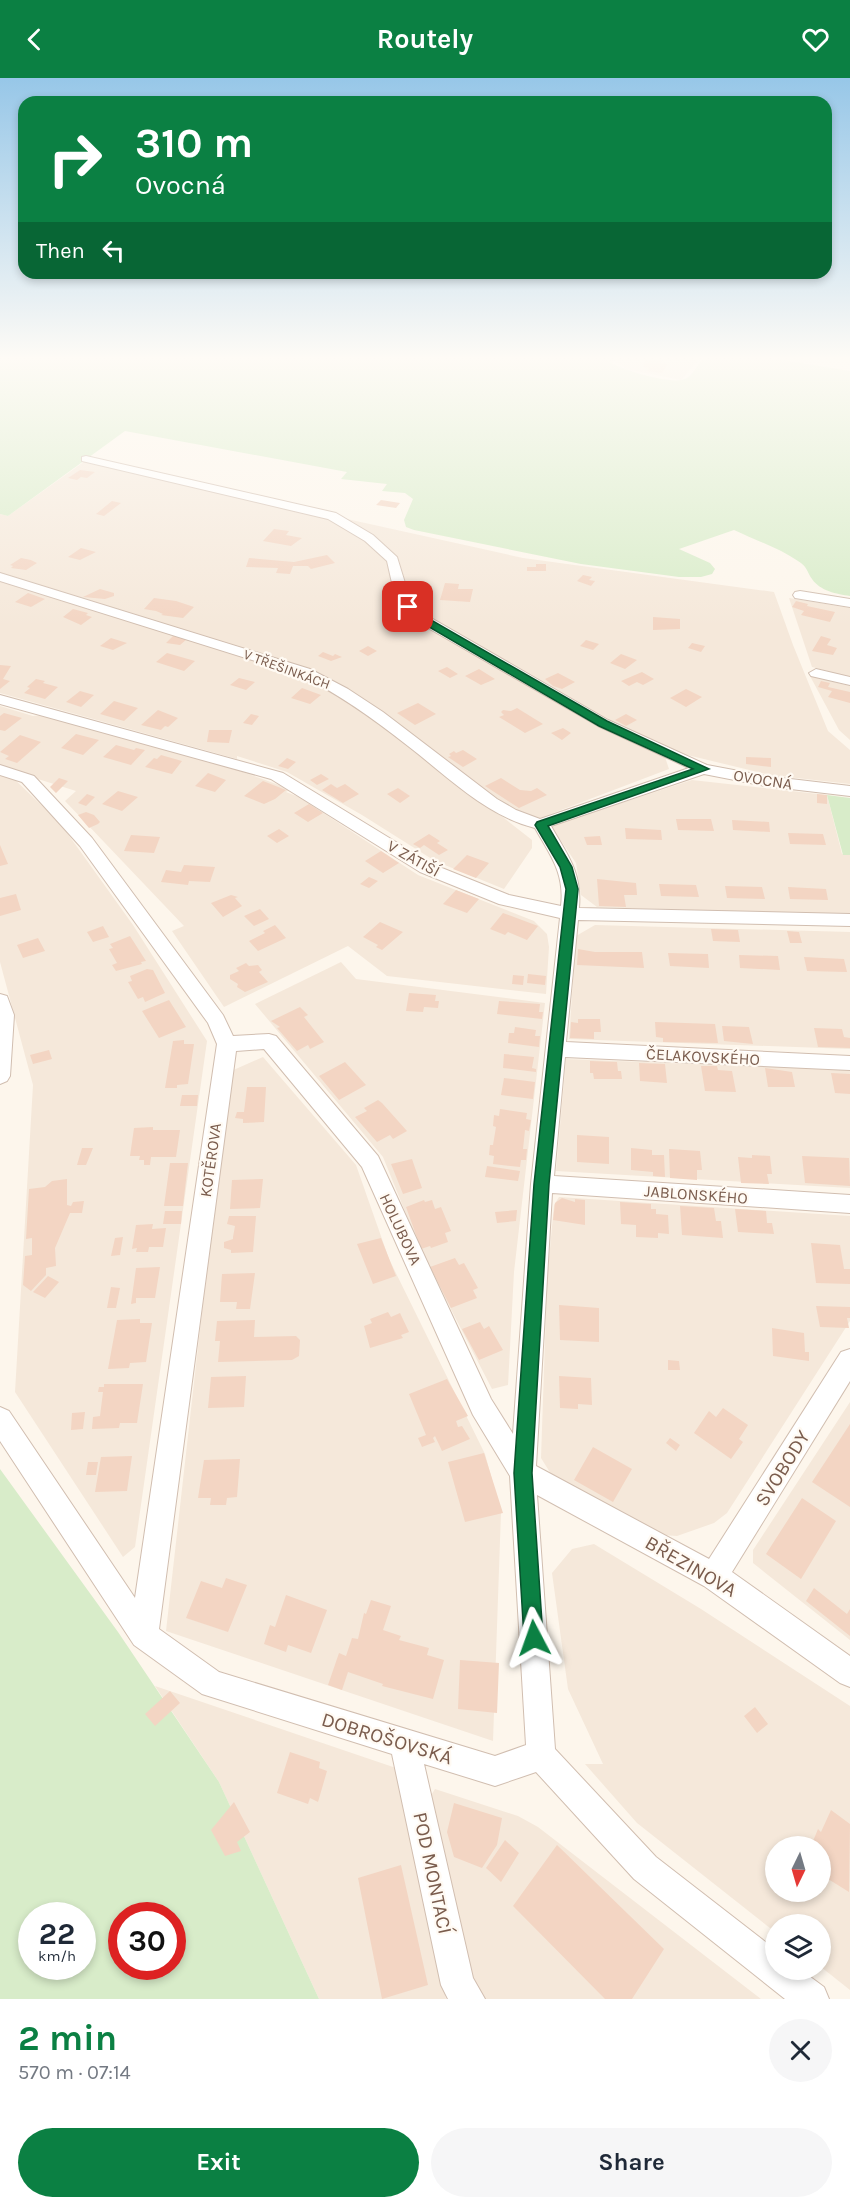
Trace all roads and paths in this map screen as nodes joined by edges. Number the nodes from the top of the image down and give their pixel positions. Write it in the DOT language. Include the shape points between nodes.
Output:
graph roads {
  1 [pos="86,459"];
  2 [pos="0,577"];
  3 [pos="800,595"];
  4 [pos="850,603"];
  5 [pos="816,673"];
  6 [pos="850,681"];
  7 [pos="0,699"];
  8 [pos="703,769"];
  9 [pos="0,770"];
  10 [pos="850,791"];
  11 [pos="541,825"];
  12 [pos="570,914"];
  13 [pos="850,920"];
  14 [pos="0,1001"];
  15 [pos="227,1044"];
  16 [pos="556,1049"];
  17 [pos="850,1063"];
  18 [pos="0,1076"];
  19 [pos="542,1184"];
  20 [pos="850,1204"];
  21 [pos="850,1360"];
  22 [pos="0,1419"];
  23 [pos="523,1473"];
  24 [pos="714,1576"];
  25 [pos="144,1635"];
  26 [pos="850,1673"];
  27 [pos="404,1743"];
  28 [pos="541,1755"];
  29 [pos="468,1999"];
  30 [pos="812,1999"];
  1 -- 8 [label="street, OVOCNÁ" via="332,516 369,538 393,560 402,596 420,618 603,723"];
  2 -- 11 [label="street, V TŘEŠINKÁCH" via="324,681 374,712 475,790 518,818"];
  3 -- 4 [label="street"];
  5 -- 6 [label="street"];
  7 -- 12 [label="street, V ZÁTIŠÍ" via="277,776 426,868 506,900"];
  8 -- 10 [label="street, OVOCNÁ"];
  8 -- 11 [label="street"];
  9 -- 15 [label="street" via="28,779 86,842 216,1020"];
  11 -- 12 [label="street" via="566,867 572,889"];
  12 -- 13 [label="street, V ZÁTIŠÍ"];
  12 -- 16 [label="street"];
  14 -- 18 [label="street" via="4,1014"];
  15 -- 23 [label="street, HOLUBOVA" via="269,1041 370,1162 482,1407"];
  15 -- 25 [label="street, KOTĚROVA"];
  16 -- 17 [label="street, ČELAKOVSKÉHO"];
  16 -- 19 [label="street"];
  19 -- 20 [label="street, JABLONSKÉHO"];
  19 -- 23 [label="street"];
  21 -- 24 [label="street, SVOBODY"];
  22 -- 25 [label="street, DOBROŠOVSKÁ"];
  23 -- 24 [label="street, BŘEZINOVA"];
  23 -- 28 [label="street"];
  24 -- 26 [label="street, BŘEZINOVA"];
  25 -- 27 [label="street, DOBROŠOVSKÁ" via="212,1684"];
  27 -- 28 [label="street, DOBROŠOVSKÁ" via="495,1771"];
  27 -- 29 [label="street, POD MONTACÍ" via="458,1985"];
  28 -- 30 [label="street" via="645,1868"];
}
